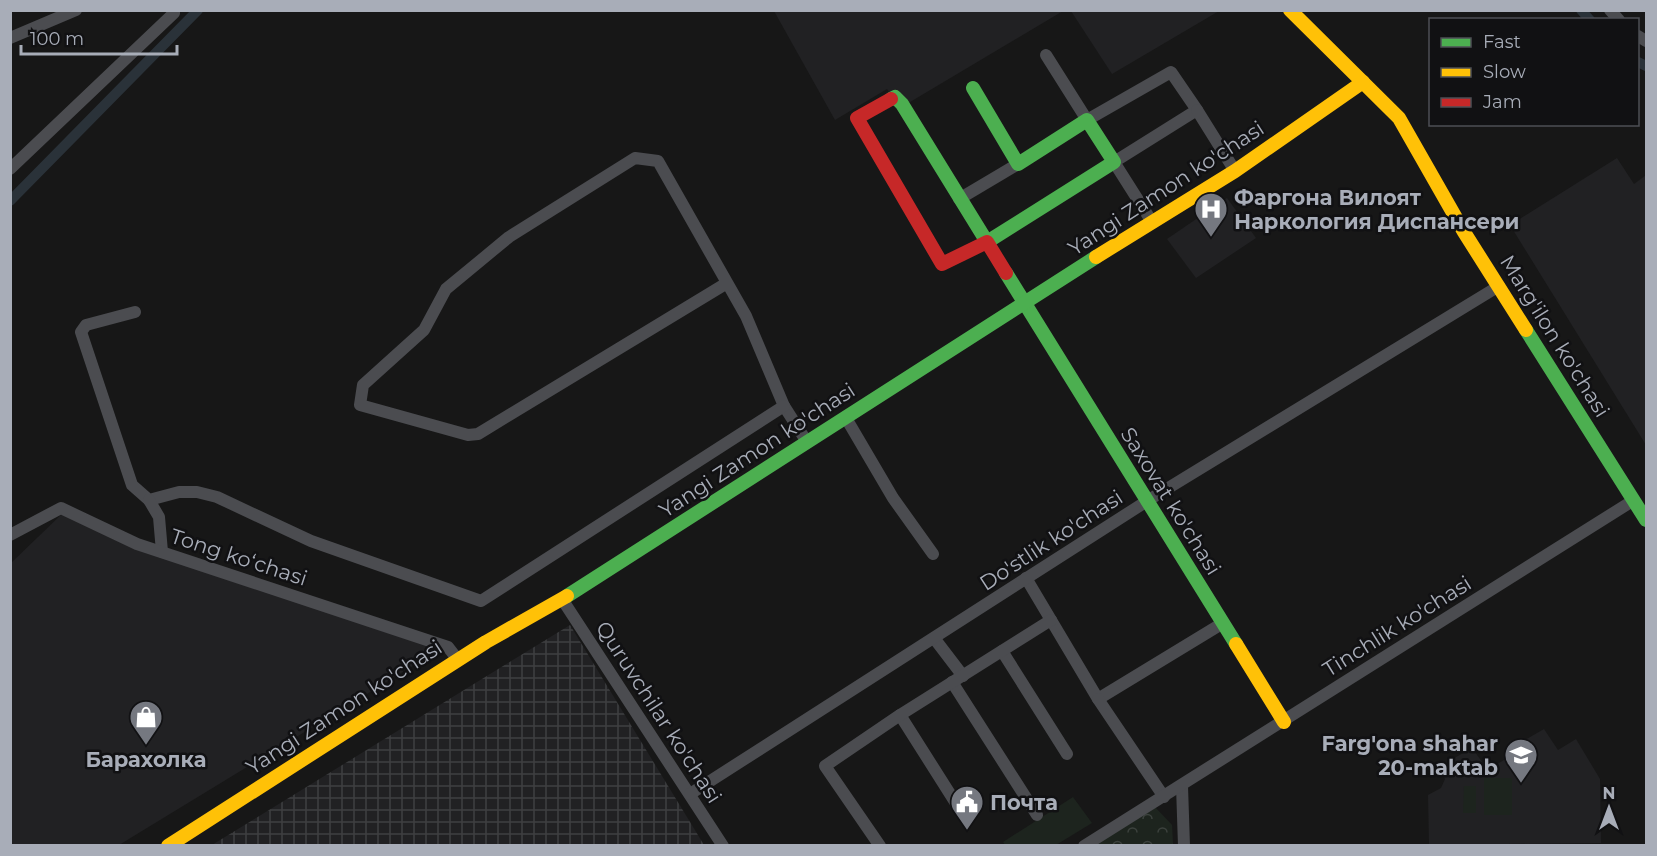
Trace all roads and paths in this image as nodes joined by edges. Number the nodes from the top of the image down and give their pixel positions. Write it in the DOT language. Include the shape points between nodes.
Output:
graph roads {
  1 [pos="75,10"];
  2 [pos="172,10"];
  3 [pos="1290,10"];
  4 [pos="10,38"];
  5 [pos="1046,55"];
  6 [pos="1363,82"];
  7 [pos="973,88"];
  8 [pos="1197,110"];
  9 [pos="1087,120"];
  10 [pos="1114,162"];
  11 [pos="1018,164"];
  12 [pos="10,169"];
  13 [pos="1235,171"];
  14 [pos="959,199"];
  15 [pos="1152,222"];
  16 [pos="987,242"];
  17 [pos="727,283"];
  18 [pos="1499,286"];
  19 [pos="1023,303"];
  20 [pos="135,312"];
  21 [pos="784,406"];
  22 [pos="846,418"];
  23 [pos="807,442"];
  24 [pos="149,500"];
  25 [pos="1634,500"];
  26 [pos="1147,501"];
  27 [pos="1647,520"];
  28 [pos="10,535"];
  29 [pos="162,552"];
  30 [pos="933,554"];
  31 [pos="1026,578"];
  32 [pos="562,599"];
  33 [pos="1051,620"];
  34 [pos="1223,623"];
  35 [pos="934,638"];
  36 [pos="1002,651"];
  37 [pos="458,660"];
  38 [pos="957,679"];
  39 [pos="1098,699"];
  40 [pos="900,715"];
  41 [pos="1284,722"];
  42 [pos="1067,754"];
  43 [pos="1182,786"];
  44 [pos="690,794"];
  45 [pos="1164,797"];
  46 [pos="1037,815"];
  47 [pos="964,816"];
  48 [pos="168,846"];
  49 [pos="723,846"];
  50 [pos="880,846"];
  51 [pos="1084,846"];
  52 [pos="1184,846"];
  1 -- 4 [label="street"];
  2 -- 12 [label="street" via="174,13"];
  3 -- 6 [label="street, Marg'ilon ko'chasi"];
  5 -- 9 [label="street"];
  6 -- 13 [label="street, Yangi Zamon ko'chasi"];
  6 -- 18 [label="street, Marg'ilon ko'chasi" via="1399,118"];
  7 -- 11 [label="street"];
  8 -- 9 [label="street" via="1171,72"];
  8 -- 10 [label="street"];
  8 -- 13 [label="street"];
  9 -- 10 [label="street"];
  9 -- 11 [label="street"];
  10 -- 15 [label="street"];
  10 -- 16 [label="street"];
  11 -- 14 [label="street"];
  13 -- 15 [label="street, Yangi Zamon ko'chasi"];
  14 -- 16 [label="street, Saxovat ko'chasi"];
  14 -- 16 [label="street, Saxovat ko'chasi" via="895,97 858,118 942,264"];
  15 -- 19 [label="street, Yangi Zamon ko'chasi"];
  16 -- 19 [label="street, Saxovat ko'chasi"];
  17 -- 17 [label="street" via="658,161 635,158 509,237 446,289 424,330 363,385 360,405 468,435 478,434"];
  17 -- 21 [label="street" via="746,316"];
  18 -- 25 [label="street, Marg'ilon ko'chasi"];
  18 -- 26 [label="street, Do'stlik ko'chasi"];
  19 -- 22 [label="street, Yangi Zamon ko'chasi"];
  19 -- 26 [label="street, Saxovat ko'chasi"];
  20 -- 24 [label="street" via="86,325 81,332 132,484"];
  21 -- 23 [label="street"];
  21 -- 24 [label="street" via="481,601 311,541 216,497 179,492"];
  22 -- 23 [label="street, Yangi Zamon ko'chasi"];
  22 -- 30 [label="street" via="893,498"];
  23 -- 32 [label="street, Yangi Zamon ko'chasi"];
  24 -- 29 [label="street" via="159,517"];
  25 -- 27 [label="street, Marg'ilon ko'chasi"];
  25 -- 41 [label="street, Tinchlik ko'chasi"];
  26 -- 31 [label="street, Do'stlik ko'chasi"];
  26 -- 34 [label="street, Saxovat ko'chasi"];
  28 -- 29 [label="street, Tong koʻchasi" via="61,508"];
  29 -- 37 [label="street, Tong koʻchasi" via="448,647"];
  31 -- 33 [label="street"];
  31 -- 35 [label="street, Do'stlik ko'chasi"];
  32 -- 37 [label="street, Yangi Zamon ko'chasi"];
  32 -- 44 [label="street, Quruvchilar ko'chasi"];
  33 -- 36 [label="street"];
  33 -- 39 [label="street"];
  34 -- 39 [label="street"];
  34 -- 41 [label="street, Saxovat ko'chasi"];
  35 -- 38 [label="street"];
  35 -- 44 [label="street, Do'stlik ko'chasi"];
  36 -- 38 [label="street"];
  36 -- 42 [label="street"];
  37 -- 48 [label="street, Yangi Zamon ko'chasi"];
  38 -- 40 [label="street"];
  38 -- 46 [label="street"];
  39 -- 45 [label="street"];
  40 -- 47 [label="street"];
  40 -- 50 [label="street" via="825,766"];
  41 -- 43 [label="street, Tinchlik ko'chasi"];
  43 -- 45 [label="street, Tinchlik ko'chasi"];
  43 -- 52 [label="street"];
  44 -- 49 [label="street, Quruvchilar ko'chasi"];
  45 -- 51 [label="street, Tinchlik ko'chasi"];
}
